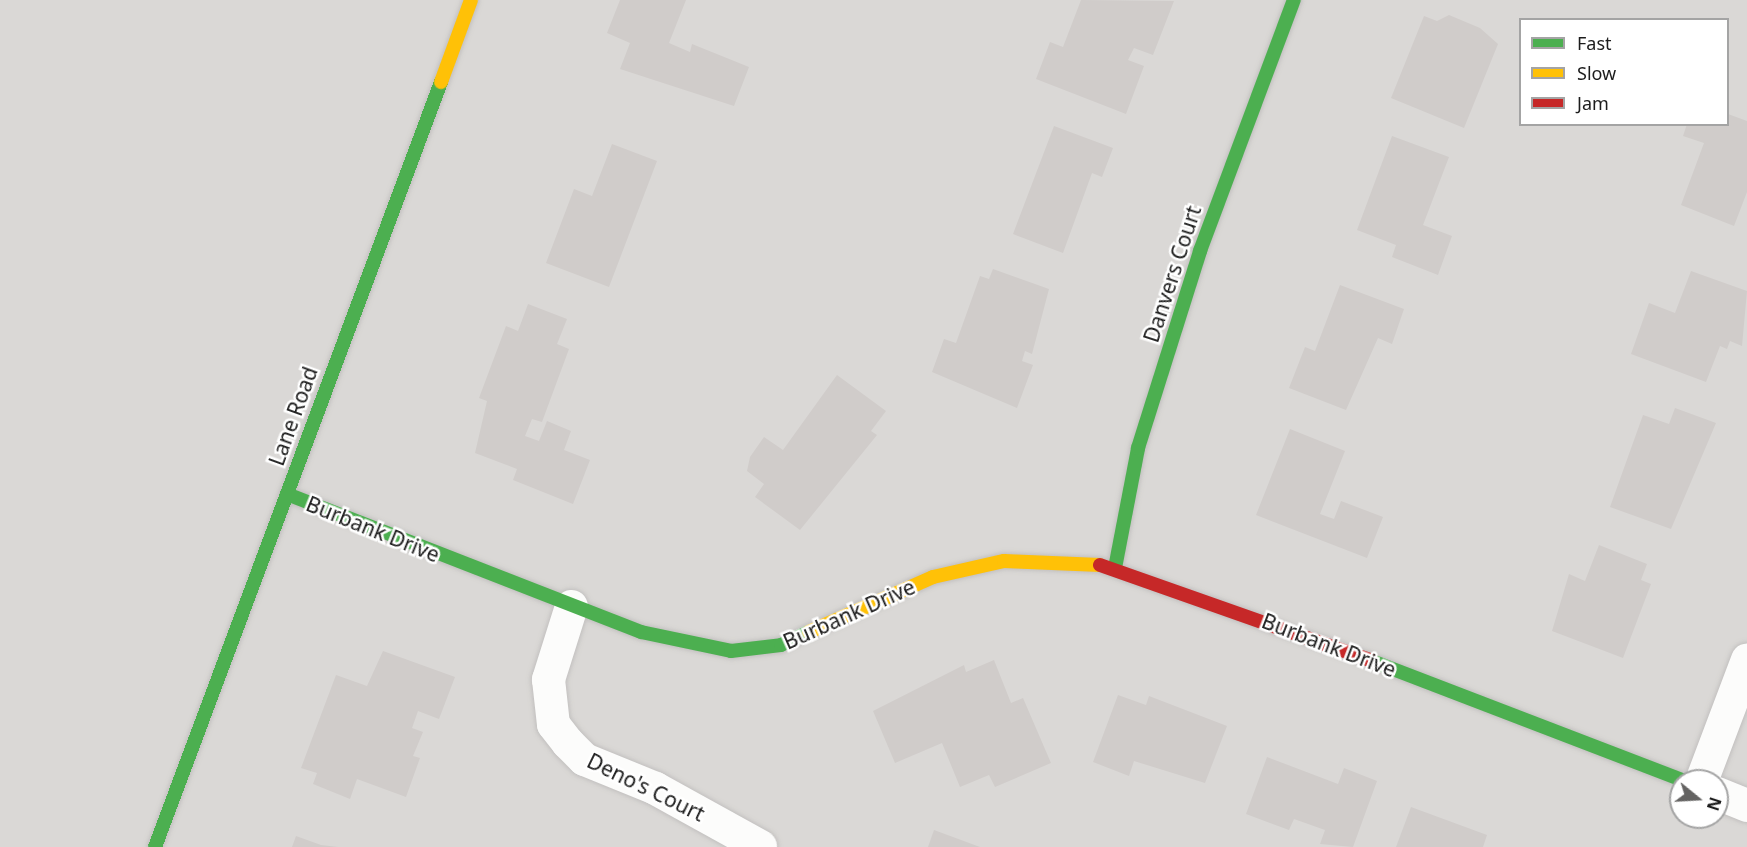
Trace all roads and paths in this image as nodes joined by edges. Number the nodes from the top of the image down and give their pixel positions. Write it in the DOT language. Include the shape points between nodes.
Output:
graph roads {
  1 [pos="471,0"];
  2 [pos="1294,0"];
  3 [pos="287,494"];
  4 [pos="1115,568"];
  5 [pos="572,606"];
  6 [pos="1747,659"];
  7 [pos="1706,769"];
  8 [pos="1669,775"];
  9 [pos="1729,798"];
  10 [pos="1747,805"];
  11 [pos="760,846"];
  12 [pos="155,847"];
  1 -- 3 [label="street, Lane Road"];
  2 -- 4 [label="street, Danvers Court" via="1200,251 1138,448"];
  3 -- 5 [label="street, Burbank Drive"];
  3 -- 12 [label="street, Lane Road"];
  4 -- 5 [label="street, Burbank Drive" via="1086,561 1004,561 884,596 781,645 731,651 651,634"];
  4 -- 8 [label="street, Burbank Drive"];
  5 -- 11 [label="street, Deno's Court" via="548,679 554,724 567,742 584,759 655,788"];
  6 -- 7 [label="street"];
  9 -- 10 [label="street"];
}
